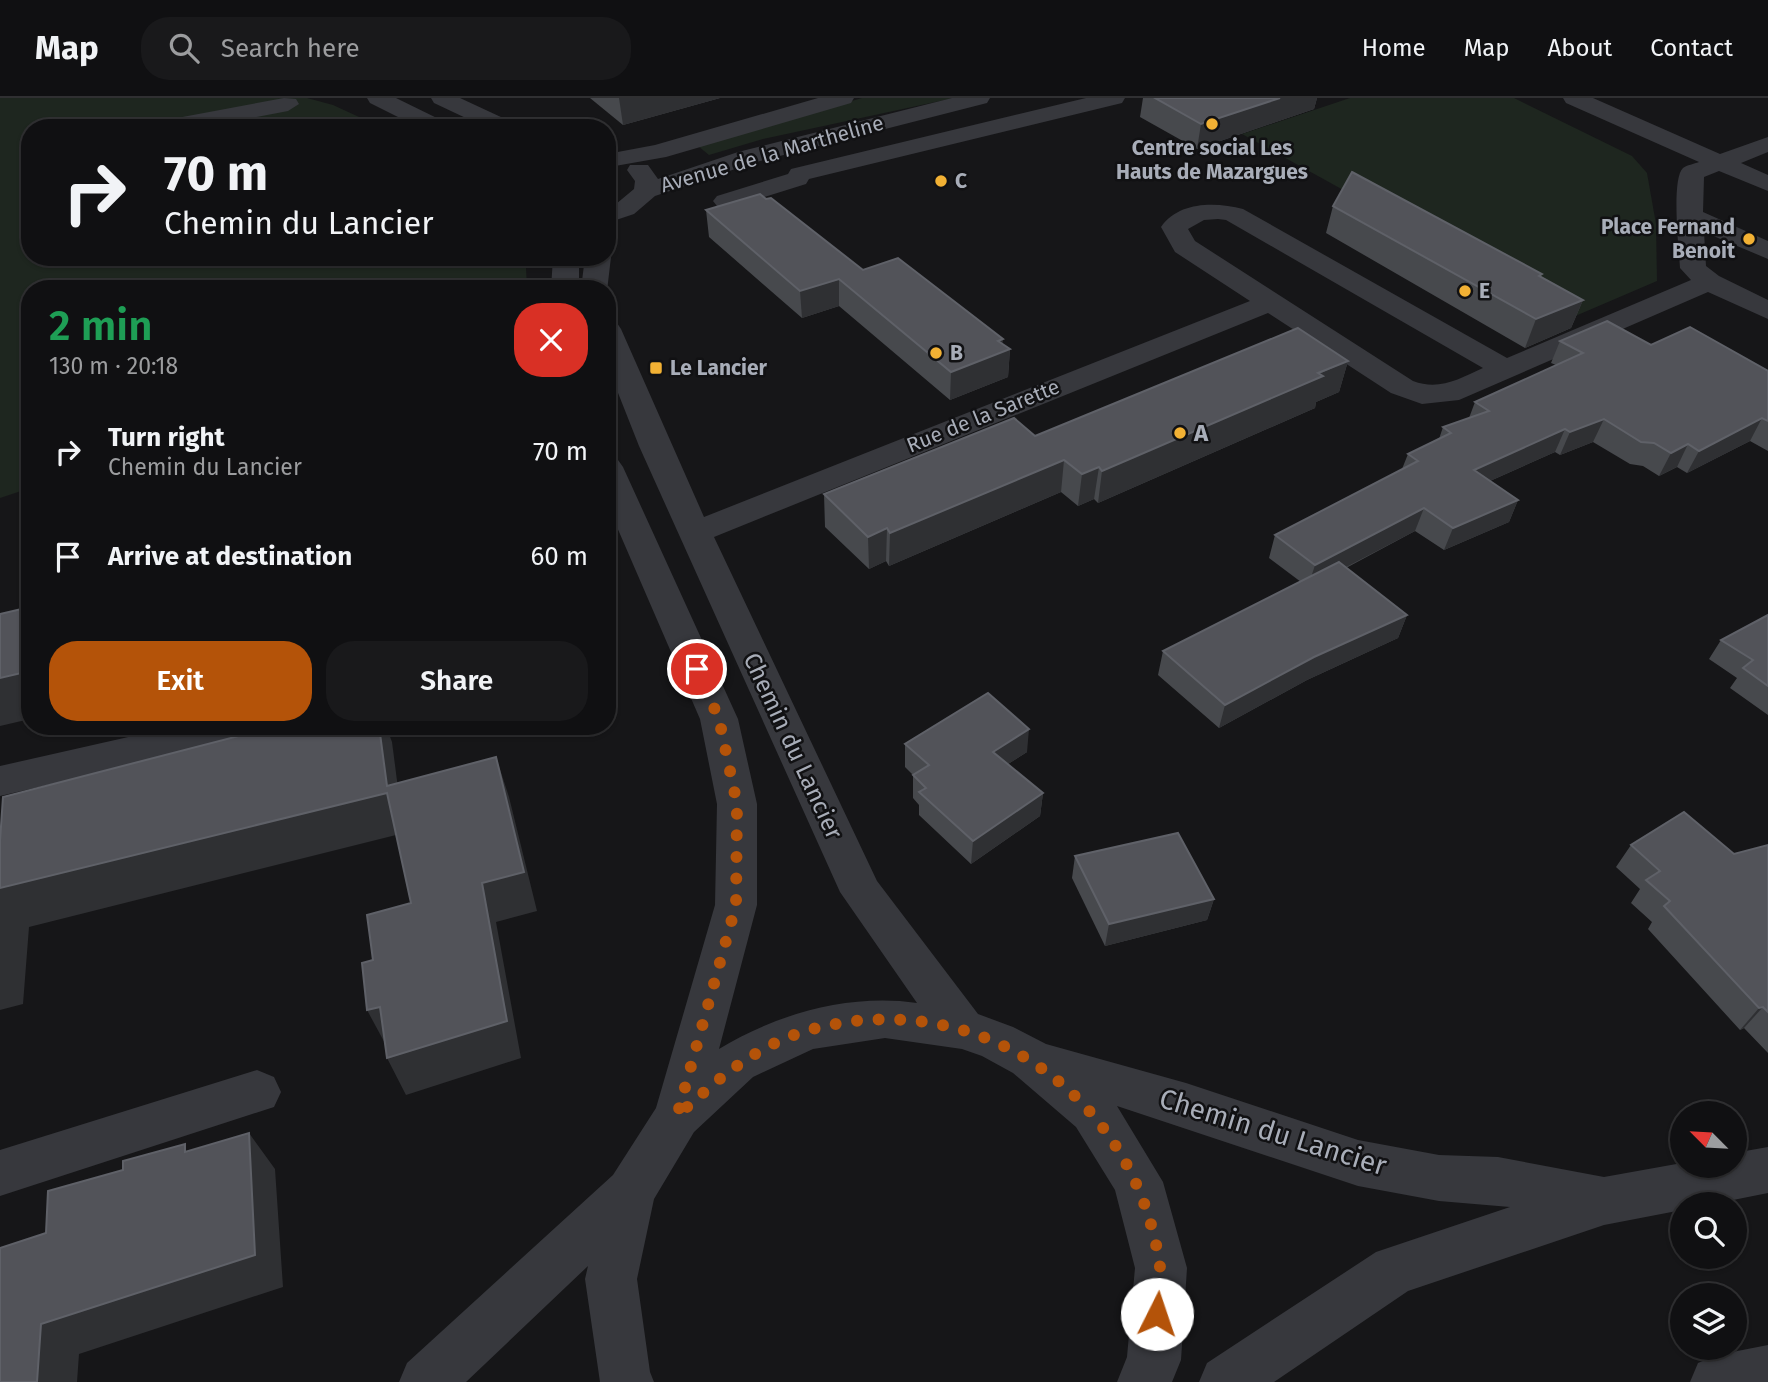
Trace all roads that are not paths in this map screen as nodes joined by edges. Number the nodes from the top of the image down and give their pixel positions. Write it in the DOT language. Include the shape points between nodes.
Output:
graph roads {
  1 [pos="382,98"];
  2 [pos="442,98"];
  3 [pos="843,98"];
  4 [pos="979,98"];
  5 [pos="1114,98"];
  6 [pos="1574,98"];
  7 [pos="288,104"];
  8 [pos="209,119"];
  9 [pos="422,119"];
  10 [pos="487,119"];
  11 [pos="1768,144"];
  12 [pos="772,150"];
  13 [pos="616,158"];
  14 [pos="616,161"];
  15 [pos="1716,163"];
  16 [pos="800,174"];
  17 [pos="1768,184"];
  18 [pos="646,191"];
  19 [pos="726,201"];
  20 [pos="616,212"];
  21 [pos="1690,216"];
  22 [pos="1768,251"];
  23 [pos="1709,282"];
  24 [pos="1271,302"];
  25 [pos="1768,312"];
  26 [pos="616,351"];
  27 [pos="1504,368"];
  28 [pos="616,487"];
  29 [pos="696,532"];
  30 [pos="202,735"];
  31 [pos="0,781"];
  32 [pos="962,1029"];
  33 [pos="1030,1058"];
  34 [pos="257,1092"];
  35 [pos="677,1116"];
  36 [pos="1768,1170"];
  37 [pos="0,1173"];
  38 [pos="631,1192"];
  39 [pos="1604,1201"];
  40 [pos="1768,1372"];
  41 [pos="426,1382"];
  42 [pos="627,1382"];
  43 [pos="1144,1382"];
  44 [pos="1226,1382"];
  45 [pos="1717,1382"];
  1 -- 9 [label="street"];
  2 -- 10 [label="street"];
  3 -- 13 [label="street, Avenue de la Martheline" via="658,152"];
  4 -- 12 [label="street, Avenue de la Martheline"];
  5 -- 16 [label="street"];
  6 -- 15 [label="street"];
  7 -- 8 [label="street"];
  11 -- 15 [label="street"];
  12 -- 16 [label="street"];
  12 -- 18 [label="street, Avenue de la Martheline"];
  14 -- 18 [label="street" via="643,172"];
  15 -- 17 [label="street"];
  15 -- 21 [label="street" via="1692,173"];
  16 -- 19 [label="street" via="797,179"];
  18 -- 20 [label="street, Avenue de la Martheline"];
  21 -- 22 [label="street"];
  21 -- 23 [label="street" via="1693,268"];
  23 -- 25 [label="street"];
  23 -- 27 [label="street"];
  24 -- 27 [label="street" via="1402,387 1422,395 1448,394"];
  24 -- 27 [label="street" via="1184,246 1174,227 1201,211 1234,214"];
  24 -- 29 [label="street, Rue de la Sarette"];
  26 -- 29 [label="street, Chemin du Lancier"];
  28 -- 35 [label="street" via="719,719 737,804 736,905"];
  29 -- 32 [label="street, Chemin du Lancier" via="861,892"];
  30 -- 31 [label="street"];
  32 -- 33 [label="street"];
  32 -- 35 [label="street" via="884,1018 808,1030 737,1062"];
  33 -- 39 [label="street, Chemin du Lancier" via="1358,1163 1439,1178 1498,1181"];
  33 -- 43 [label="street" via="1093,1111 1138,1182 1161,1268 1154,1360"];
  34 -- 37 [label="street"];
  35 -- 38 [label="street"];
  36 -- 39 [label="street, Chemin du Lancier"];
  38 -- 41 [label="street"];
  38 -- 42 [label="street" via="611,1279"];
  39 -- 44 [label="street, Chemin du Lancier" via="1394,1270"];
  40 -- 45 [label="street"];
}
